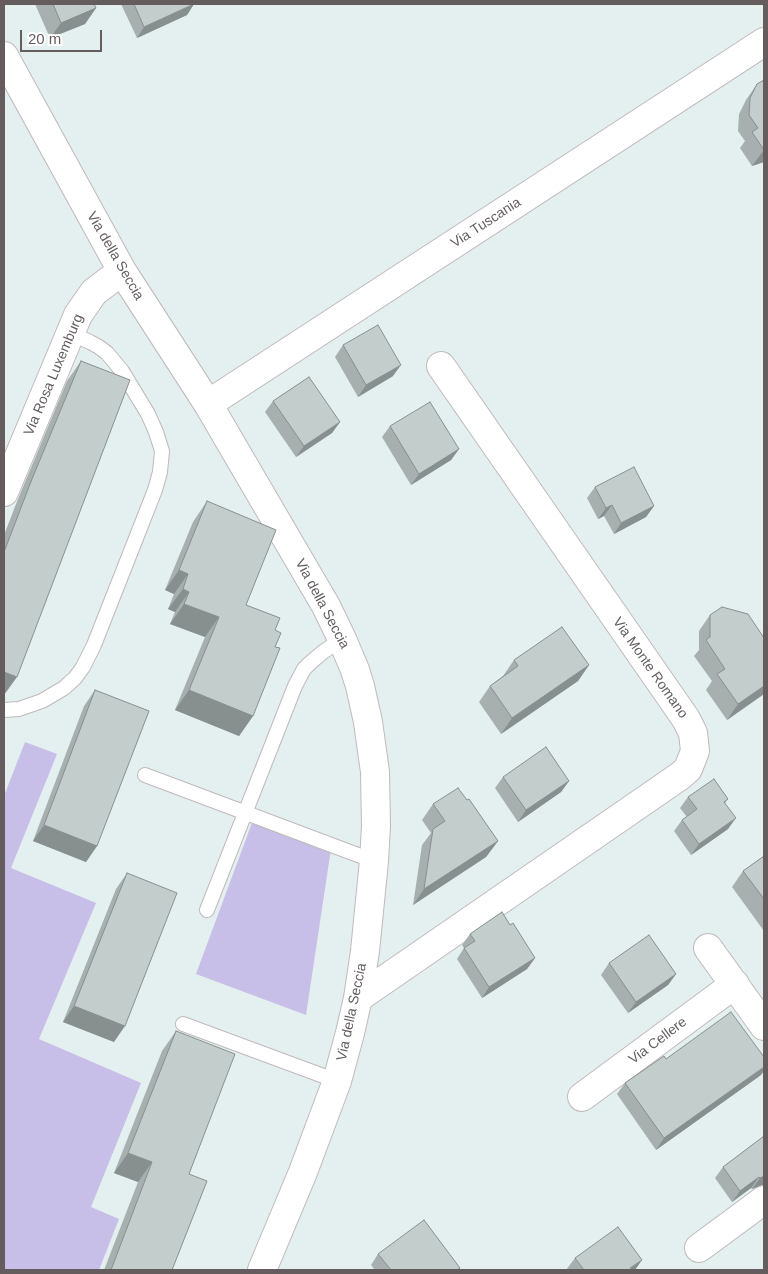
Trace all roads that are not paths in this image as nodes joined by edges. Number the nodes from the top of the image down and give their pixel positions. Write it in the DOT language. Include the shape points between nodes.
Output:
graph roads {
  1 [pos="764,42"];
  2 [pos="4,56"];
  3 [pos="122,271"];
  4 [pos="70,334"];
  5 [pos="441,366"];
  6 [pos="208,404"];
  7 [pos="4,492"];
  8 [pos="342,640"];
  9 [pos="4,710"];
  10 [pos="145,776"];
  11 [pos="246,812"];
  12 [pos="374,861"];
  13 [pos="207,910"];
  14 [pos="708,948"];
  15 [pos="734,984"];
  16 [pos="358,998"];
  17 [pos="183,1024"];
  18 [pos="764,1026"];
  19 [pos="337,1080"];
  20 [pos="582,1097"];
  21 [pos="764,1200"];
  22 [pos="699,1248"];
  23 [pos="262,1270"];
  1 -- 6 [label="street, Via Tuscania"];
  2 -- 3 [label="street, Via della Seccia"];
  3 -- 4 [label="street, Via Rosa Luxemburg" via="89,298"];
  3 -- 6 [label="street, Via della Seccia"];
  4 -- 7 [label="street, Via Rosa Luxemburg"];
  4 -- 9 [label="lane" via="99,347 122,371 156,432 162,452 160,472 94,646 82,667 64,688 42,701"];
  5 -- 16 [label="street, Via Monte Romano" via="686,719 693,733 695,751 688,768 680,776"];
  6 -- 8 [label="street, Via della Seccia" via="326,606"];
  8 -- 11 [label="lane" via="304,669"];
  8 -- 12 [label="street, Via della Seccia" via="360,686 372,739 376,802"];
  10 -- 11 [label="lane"];
  11 -- 12 [label="lane"];
  11 -- 13 [label="lane"];
  12 -- 16 [label="street, Via della Seccia"];
  14 -- 15 [label="street"];
  15 -- 18 [label="street"];
  15 -- 20 [label="street, Via Cellere"];
  16 -- 19 [label="street, Via della Seccia"];
  17 -- 19 [label="lane"];
  19 -- 23 [label="street, Via della Seccia"];
  21 -- 22 [label="street"];
}
